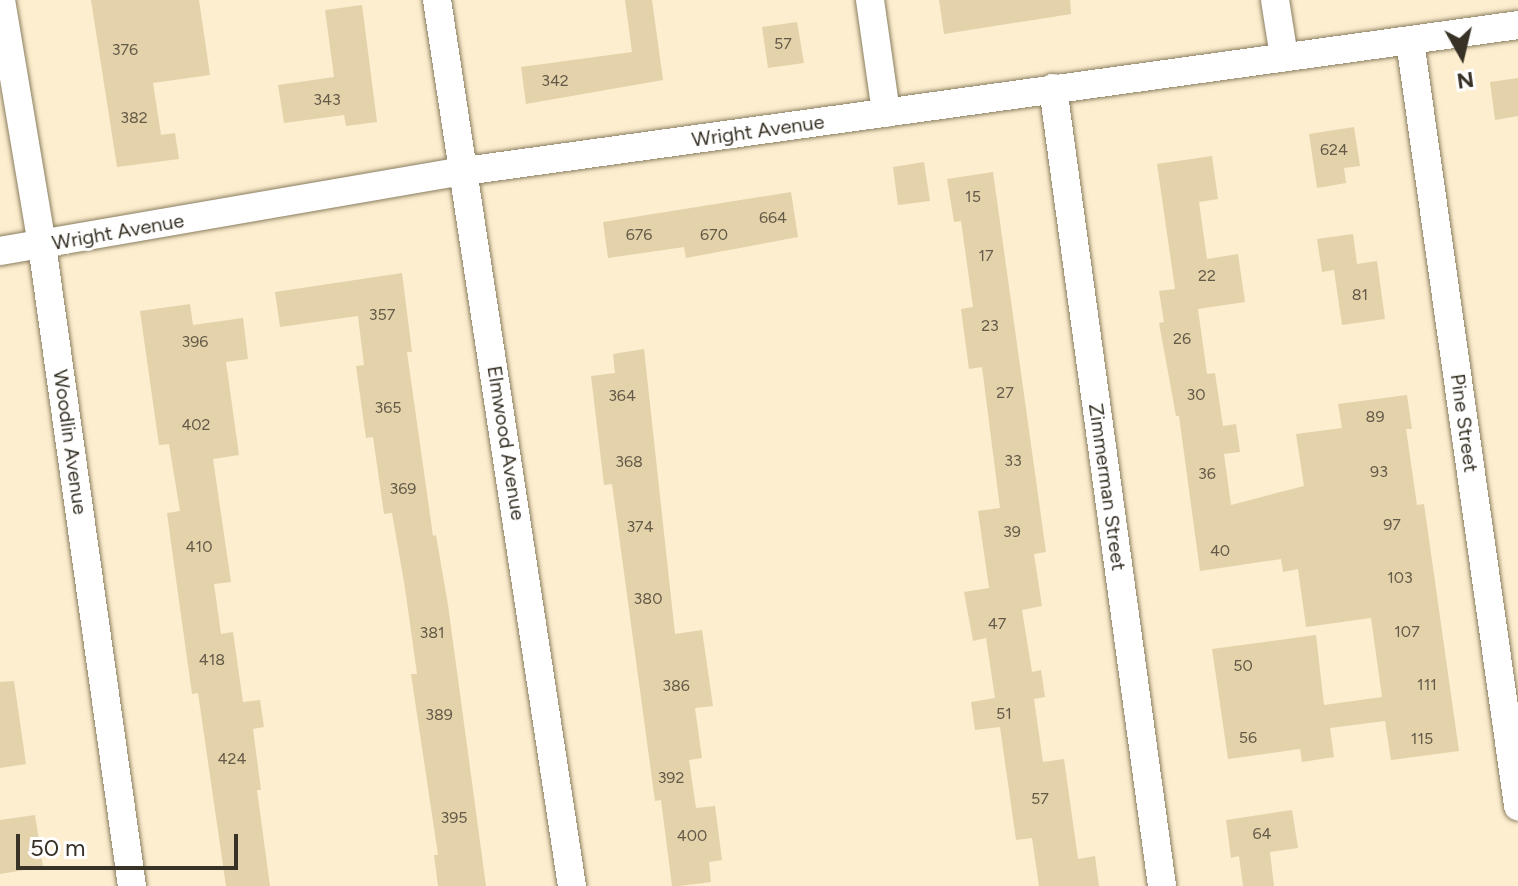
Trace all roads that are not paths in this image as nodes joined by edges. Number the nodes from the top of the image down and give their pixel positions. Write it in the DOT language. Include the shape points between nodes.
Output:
graph roads {
  1 [pos="1,0"];
  2 [pos="437,0"];
  3 [pos="870,0"];
  4 [pos="1275,0"];
  5 [pos="1518,25"];
  6 [pos="1410,41"];
  7 [pos="1284,57"];
  8 [pos="1053,88"];
  9 [pos="886,113"];
  10 [pos="465,171"];
  11 [pos="42,245"];
  12 [pos="0,251"];
  13 [pos="1518,806"];
  14 [pos="132,886"];
  15 [pos="572,886"];
  16 [pos="1162,886"];
  1 -- 11 [label="street, Woodlin Avenue"];
  2 -- 10 [label="street, Elmwood Avenue"];
  3 -- 9 [label="street"];
  4 -- 7 [label="street"];
  5 -- 6 [label="street, Wright Avenue"];
  6 -- 7 [label="street, Wright Avenue"];
  6 -- 13 [label="street, Pine Street"];
  7 -- 8 [label="street, Wright Avenue"];
  8 -- 9 [label="street, Wright Avenue"];
  8 -- 16 [label="street, Zimmerman Street"];
  9 -- 10 [label="street, Wright Avenue"];
  10 -- 11 [label="street, Wright Avenue"];
  10 -- 15 [label="street, Elmwood Avenue"];
  11 -- 12 [label="street, Wright Avenue"];
  11 -- 14 [label="street, Woodlin Avenue"];
}
